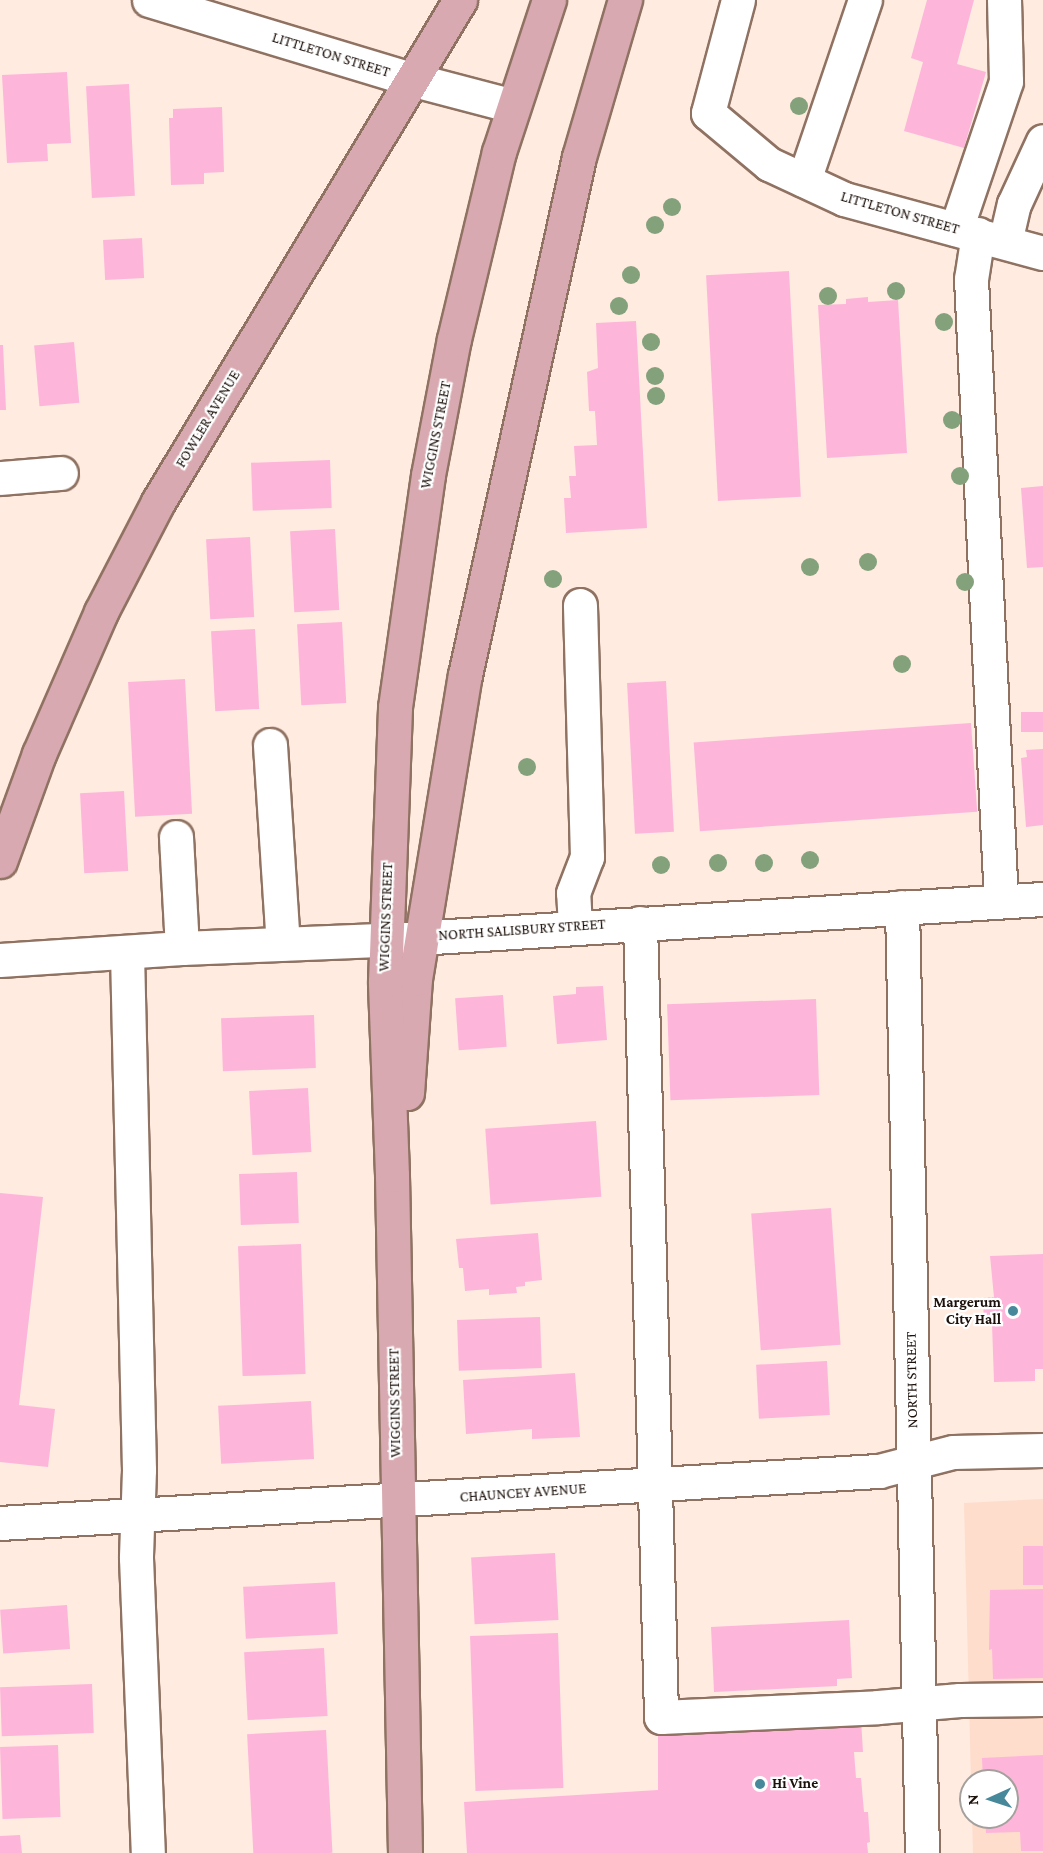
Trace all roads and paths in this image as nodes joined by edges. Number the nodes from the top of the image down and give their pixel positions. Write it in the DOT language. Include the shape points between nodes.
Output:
graph roads {
  1 [pos="149,0"];
  2 [pos="460,0"];
  3 [pos="549,0"];
  4 [pos="625,0"];
  5 [pos="738,0"];
  6 [pos="865,0"];
  7 [pos="1004,0"];
  8 [pos="192,6"];
  9 [pos="414,80"];
  10 [pos="513,106"];
  11 [pos="1043,141"];
  12 [pos="804,180"];
  13 [pos="979,235"];
  14 [pos="1043,253"];
  15 [pos="61,473"];
  16 [pos="0,478"];
  17 [pos="580,605"];
  18 [pos="270,745"];
  19 [pos="176,837"];
  20 [pos="0,861"];
  21 [pos="1043,899"];
  22 [pos="1001,901"];
  23 [pos="902,907"];
  24 [pos="640,923"];
  25 [pos="575,927"];
  26 [pos="421,937"];
  27 [pos="385,940"];
  28 [pos="283,944"];
  29 [pos="182,948"];
  30 [pos="127,953"];
  31 [pos="0,960"];
  32 [pos="392,1174"];
  33 [pos="1043,1450"];
  34 [pos="914,1462"];
  35 [pos="655,1485"];
  36 [pos="397,1501"];
  37 [pos="137,1515"];
  38 [pos="0,1523"];
  39 [pos="1043,1699"];
  40 [pos="920,1703"];
  41 [pos="148,1853"];
  42 [pos="405,1853"];
  43 [pos="922,1853"];
  1 -- 8 [label="street, LITTLETON STREET"];
  2 -- 9 [label="main road, FOWLER AVENUE"];
  3 -- 10 [label="main road, WIGGINS STREET"];
  4 -- 26 [label="main road" via="579,158 465,675"];
  5 -- 12 [label="street, LITTLETON STREET" via="708,113 769,164"];
  6 -- 12 [label="street"];
  7 -- 13 [label="street" via="1006,81"];
  8 -- 9 [label="street, LITTLETON STREET"];
  9 -- 10 [label="street, LITTLETON STREET"];
  9 -- 20 [label="main road, FOWLER AVENUE" via="158,502 101,612 39,754"];
  10 -- 27 [label="main road, WIGGINS STREET" via="454,339 424,497 395,707"];
  11 -- 13 [label="street" via="1014,204"];
  12 -- 13 [label="street, LITTLETON STREET" via="844,199"];
  13 -- 14 [label="street, LITTLETON STREET"];
  13 -- 22 [label="street" via="971,279"];
  15 -- 16 [label="street"];
  17 -- 25 [label="street" via="587,856 573,893"];
  18 -- 28 [label="street"];
  19 -- 29 [label="street"];
  21 -- 22 [label="street, NORTH SALISBURY STREET"];
  22 -- 23 [label="street, NORTH SALISBURY STREET"];
  23 -- 24 [label="street, NORTH SALISBURY STREET"];
  23 -- 34 [label="street, NORTH STREET"];
  24 -- 25 [label="street, NORTH SALISBURY STREET"];
  24 -- 35 [label="street"];
  25 -- 26 [label="street, NORTH SALISBURY STREET"];
  26 -- 27 [label="street, NORTH SALISBURY STREET"];
  26 -- 32 [label="main road" via="407,1093"];
  27 -- 28 [label="street, NORTH SALISBURY STREET"];
  27 -- 32 [label="main road, WIGGINS STREET"];
  28 -- 29 [label="street, NORTH SALISBURY STREET"];
  29 -- 30 [label="street, NORTH SALISBURY STREET"];
  30 -- 31 [label="street, NORTH SALISBURY STREET"];
  30 -- 37 [label="street"];
  32 -- 36 [label="main road, WIGGINS STREET"];
  33 -- 34 [label="street, CHAUNCEY AVENUE" via="953,1452"];
  34 -- 35 [label="street, CHAUNCEY AVENUE" via="879,1472"];
  34 -- 40 [label="street, NORTH STREET"];
  35 -- 36 [label="street, CHAUNCEY AVENUE"];
  35 -- 40 [label="street" via="661,1717"];
  36 -- 37 [label="street, CHAUNCEY AVENUE"];
  36 -- 42 [label="main road, WIGGINS STREET"];
  37 -- 38 [label="street, CHAUNCEY AVENUE"];
  37 -- 41 [label="street"];
  39 -- 40 [label="street"];
  40 -- 43 [label="street, NORTH STREET"];
}
